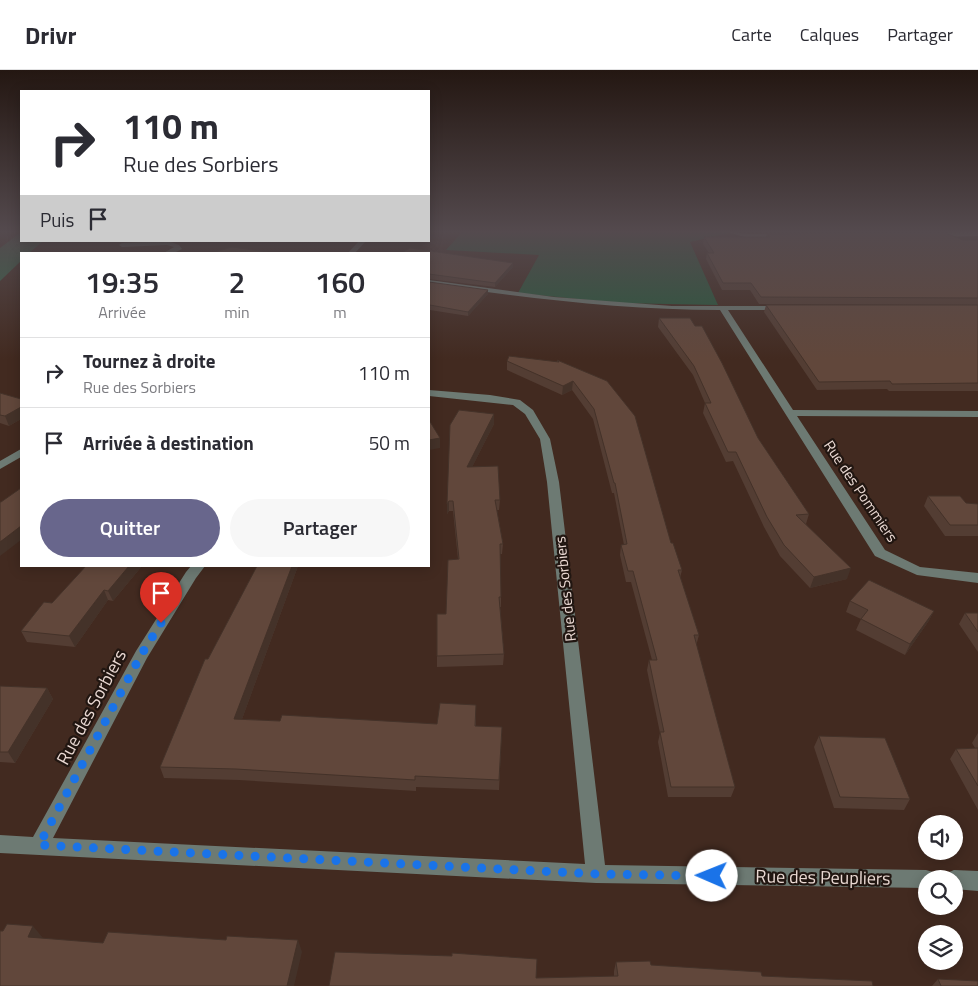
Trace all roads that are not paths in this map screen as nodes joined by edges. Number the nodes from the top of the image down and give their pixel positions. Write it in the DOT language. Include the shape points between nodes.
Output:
graph roads {
  1 [pos="430,282"];
  2 [pos="788,308"];
  3 [pos="723,309"];
  4 [pos="430,393"];
  5 [pos="790,413"];
  6 [pos="978,414"];
  7 [pos="20,453"];
  8 [pos="2,463"];
  9 [pos="197,567"];
  10 [pos="978,578"];
  11 [pos="0,844"];
  12 [pos="39,845"];
  13 [pos="596,874"];
  14 [pos="918,879"];
  15 [pos="963,880"];
  16 [pos="978,881"];
  1 -- 3 [label="street" via="554,298"];
  2 -- 3 [label="street"];
  3 -- 5 [label="street, Rue des Pommiers"];
  4 -- 13 [label="street, Rue des Sorbiers" via="516,402 529,412 545,439 553,482"];
  5 -- 6 [label="street"];
  5 -- 10 [label="street, Rue des Pommiers" via="880,553 917,571"];
  7 -- 8 [label="street"];
  9 -- 12 [label="street, Rue des Sorbiers" via="141,655"];
  11 -- 12 [label="street, Rue des Peupliers"];
  12 -- 13 [label="street, Rue des Peupliers"];
  13 -- 14 [label="street, Rue des Peupliers"];
  15 -- 16 [label="street"];
}
